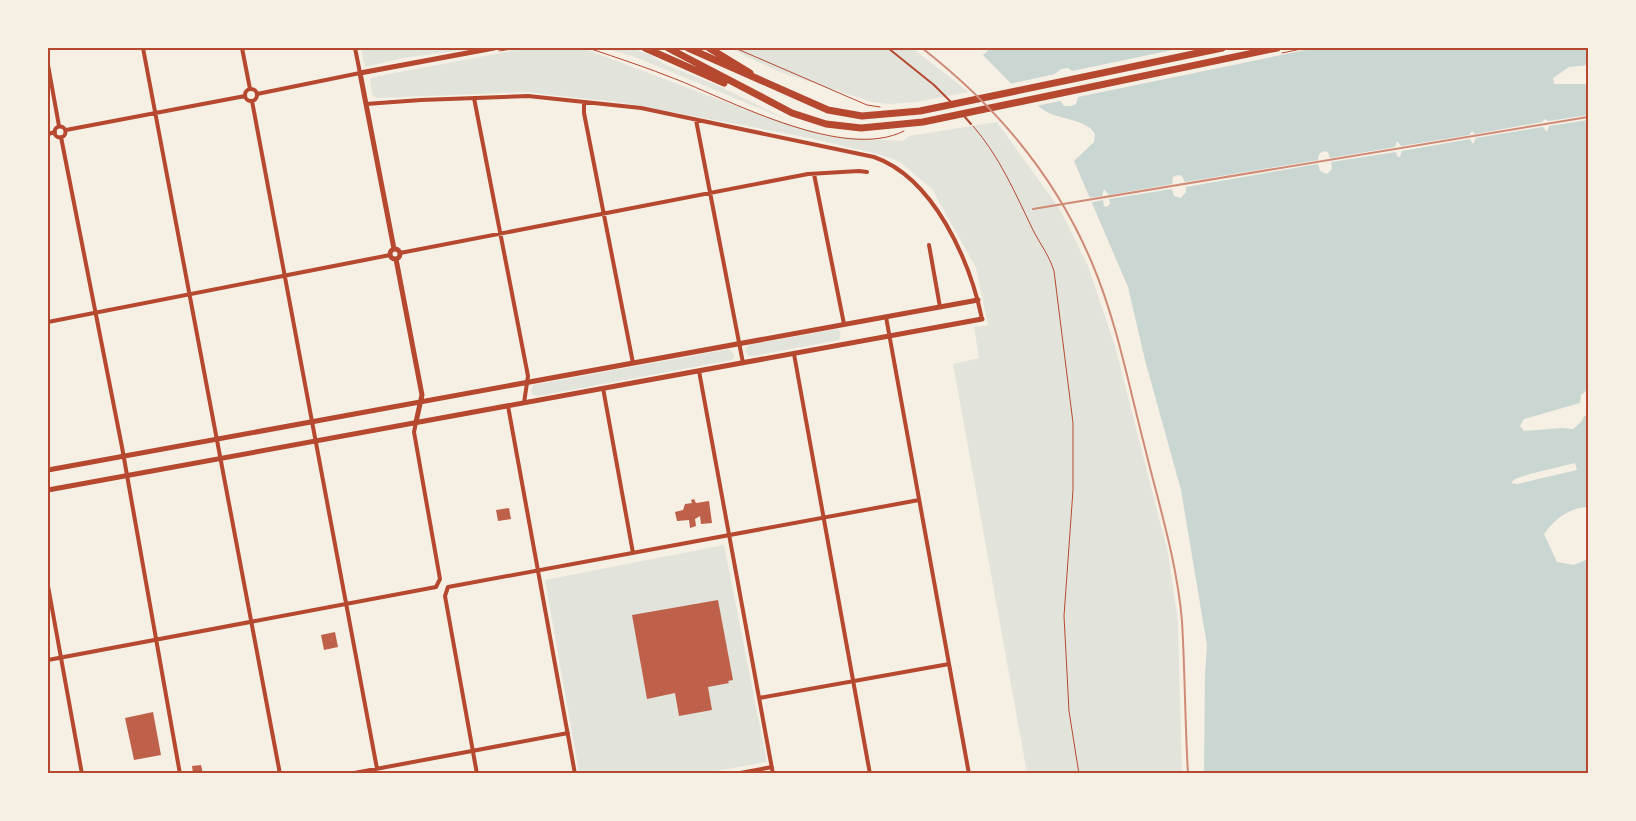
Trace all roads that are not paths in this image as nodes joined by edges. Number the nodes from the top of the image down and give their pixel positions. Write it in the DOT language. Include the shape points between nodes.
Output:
graph roads {
  1 [pos="143,48"];
  2 [pos="242,48"];
  3 [pos="355,48"];
  4 [pos="645,48"];
  5 [pos="668,48"];
  6 [pos="688,48"];
  7 [pos="709,48"];
  8 [pos="888,48"];
  9 [pos="1222,48"];
  10 [pos="1277,48"];
  11 [pos="492,50"];
  12 [pos="48,64"];
  13 [pos="360,73"];
  14 [pos="250,89"];
  15 [pos="776,89"];
  16 [pos="257,94"];
  17 [pos="245,96"];
  18 [pos="474,98"];
  19 [pos="252,101"];
  20 [pos="584,102"];
  21 [pos="770,103"];
  22 [pos="366,104"];
  23 [pos="155,113"];
  24 [pos="696,120"];
  25 [pos="971,124"];
  26 [pos="59,126"];
  27 [pos="66,130"];
  28 [pos="55,132"];
  29 [pos="48,134"];
  30 [pos="62,137"];
  31 [pos="867,172"];
  32 [pos="814,174"];
  33 [pos="709,193"];
  34 [pos="604,214"];
  35 [pos="501,234"];
  36 [pos="929,245"];
  37 [pos="394,249"];
  38 [pos="400,253"];
  39 [pos="390,255"];
  40 [pos="396,259"];
  41 [pos="286,276"];
  42 [pos="190,294"];
  43 [pos="978,300"];
  44 [pos="940,307"];
  45 [pos="95,313"];
  46 [pos="886,317"];
  47 [pos="982,319"];
  48 [pos="48,322"];
  49 [pos="844,324"];
  50 [pos="890,336"];
  51 [pos="740,344"];
  52 [pos="794,354"];
  53 [pos="633,363"];
  54 [pos="743,363"];
  55 [pos="699,371"];
  56 [pos="527,382"];
  57 [pos="603,388"];
  58 [pos="420,402"];
  59 [pos="524,403"];
  60 [pos="508,406"];
  61 [pos="314,422"];
  62 [pos="416,422"];
  63 [pos="218,440"];
  64 [pos="317,441"];
  65 [pos="124,456"];
  66 [pos="222,458"];
  67 [pos="48,470"];
  68 [pos="126,476"];
  69 [pos="48,490"];
  70 [pos="919,500"];
  71 [pos="825,518"];
  72 [pos="728,535"];
  73 [pos="633,553"];
  74 [pos="538,571"];
  75 [pos="48,586"];
  76 [pos="347,606"];
  77 [pos="252,623"];
  78 [pos="156,640"];
  79 [pos="61,658"];
  80 [pos="48,660"];
  81 [pos="950,664"];
  82 [pos="854,682"];
  83 [pos="759,698"];
  84 [pos="568,733"];
  85 [pos="472,751"];
  86 [pos="772,767"];
  87 [pos="377,771"];
  88 [pos="82,774"];
  89 [pos="180,774"];
  90 [pos="280,774"];
  91 [pos="349,774"];
  92 [pos="477,774"];
  93 [pos="575,774"];
  94 [pos="736,774"];
  95 [pos="773,774"];
  96 [pos="870,774"];
  97 [pos="969,774"];
  1 -- 23 [label="street"];
  2 -- 14 [label="street"];
  3 -- 13 [label="street"];
  4 -- 21 [label="highway"];
  5 -- 21 [label="highway"];
  6 -- 15 [label="highway"];
  7 -- 15 [label="highway"];
  8 -- 25 [label="lane" via="934,85"];
  9 -- 15 [label="highway" via="904,114 862,116 828,110"];
  10 -- 21 [label="highway" via="906,127 835,125"];
  11 -- 13 [label="street"];
  12 -- 26 [label="street"];
  13 -- 16 [label="street"];
  13 -- 22 [label="street"];
  14 -- 16 [label="street"];
  14 -- 17 [label="street"];
  16 -- 19 [label="street"];
  17 -- 19 [label="street"];
  17 -- 23 [label="street"];
  18 -- 20 [label="street" via="528,96"];
  18 -- 22 [label="street"];
  18 -- 35 [label="street"];
  19 -- 41 [label="street"];
  20 -- 24 [label="street" via="641,108"];
  20 -- 34 [label="street"];
  22 -- 37 [label="street"];
  23 -- 27 [label="street"];
  23 -- 42 [label="street"];
  24 -- 33 [label="street"];
  24 -- 43 [label="street" via="854,152 896,166 937,211 958,247"];
  26 -- 27 [label="street"];
  26 -- 28 [label="street"];
  27 -- 30 [label="street"];
  28 -- 29 [label="street"];
  28 -- 30 [label="street"];
  30 -- 45 [label="street"];
  31 -- 32 [label="street"];
  32 -- 33 [label="street"];
  32 -- 49 [label="street"];
  33 -- 34 [label="street"];
  33 -- 51 [label="street"];
  34 -- 35 [label="street"];
  34 -- 53 [label="street"];
  35 -- 38 [label="street"];
  35 -- 56 [label="street"];
  36 -- 44 [label="street"];
  37 -- 38 [label="street"];
  37 -- 39 [label="street"];
  38 -- 40 [label="street"];
  39 -- 40 [label="street"];
  39 -- 41 [label="street"];
  40 -- 58 [label="street" via="422,396"];
  41 -- 42 [label="street"];
  41 -- 61 [label="street"];
  42 -- 45 [label="street"];
  42 -- 63 [label="street"];
  43 -- 44 [label="street"];
  43 -- 47 [label="street"];
  44 -- 46 [label="street"];
  45 -- 48 [label="street"];
  45 -- 65 [label="street"];
  46 -- 49 [label="street"];
  46 -- 50 [label="street"];
  47 -- 50 [label="street"];
  49 -- 51 [label="street"];
  50 -- 52 [label="street"];
  50 -- 70 [label="street"];
  51 -- 53 [label="street"];
  51 -- 54 [label="street"];
  52 -- 54 [label="street"];
  52 -- 71 [label="street"];
  53 -- 56 [label="street"];
  54 -- 55 [label="street"];
  55 -- 57 [label="street"];
  55 -- 72 [label="street"];
  56 -- 58 [label="street"];
  56 -- 59 [label="street"];
  57 -- 59 [label="street"];
  57 -- 73 [label="street"];
  58 -- 61 [label="street"];
  58 -- 62 [label="street"];
  59 -- 60 [label="street"];
  60 -- 62 [label="street"];
  60 -- 74 [label="street"];
  61 -- 63 [label="street"];
  61 -- 64 [label="street"];
  62 -- 64 [label="street"];
  62 -- 76 [label="street" via="414,432 439,584 432,589"];
  63 -- 65 [label="street"];
  63 -- 66 [label="street"];
  64 -- 66 [label="street"];
  64 -- 76 [label="street"];
  65 -- 67 [label="street"];
  65 -- 68 [label="street"];
  66 -- 68 [label="street"];
  66 -- 77 [label="street"];
  68 -- 69 [label="street"];
  68 -- 78 [label="street"];
  70 -- 71 [label="street"];
  70 -- 81 [label="street"];
  71 -- 72 [label="street"];
  71 -- 82 [label="street"];
  72 -- 73 [label="street"];
  72 -- 83 [label="street"];
  73 -- 74 [label="street"];
  74 -- 84 [label="street"];
  74 -- 85 [label="street" via="446,588"];
  75 -- 79 [label="street"];
  76 -- 77 [label="street"];
  76 -- 87 [label="street"];
  77 -- 78 [label="street"];
  77 -- 90 [label="street"];
  78 -- 79 [label="street"];
  78 -- 89 [label="street"];
  79 -- 80 [label="street"];
  79 -- 88 [label="street"];
  81 -- 82 [label="street"];
  81 -- 97 [label="street"];
  82 -- 83 [label="street"];
  82 -- 96 [label="street"];
  83 -- 86 [label="street"];
  84 -- 85 [label="street"];
  84 -- 93 [label="street"];
  85 -- 87 [label="street"];
  85 -- 92 [label="street"];
  86 -- 94 [label="street"];
  86 -- 95 [label="street"];
  87 -- 91 [label="street"];
}
